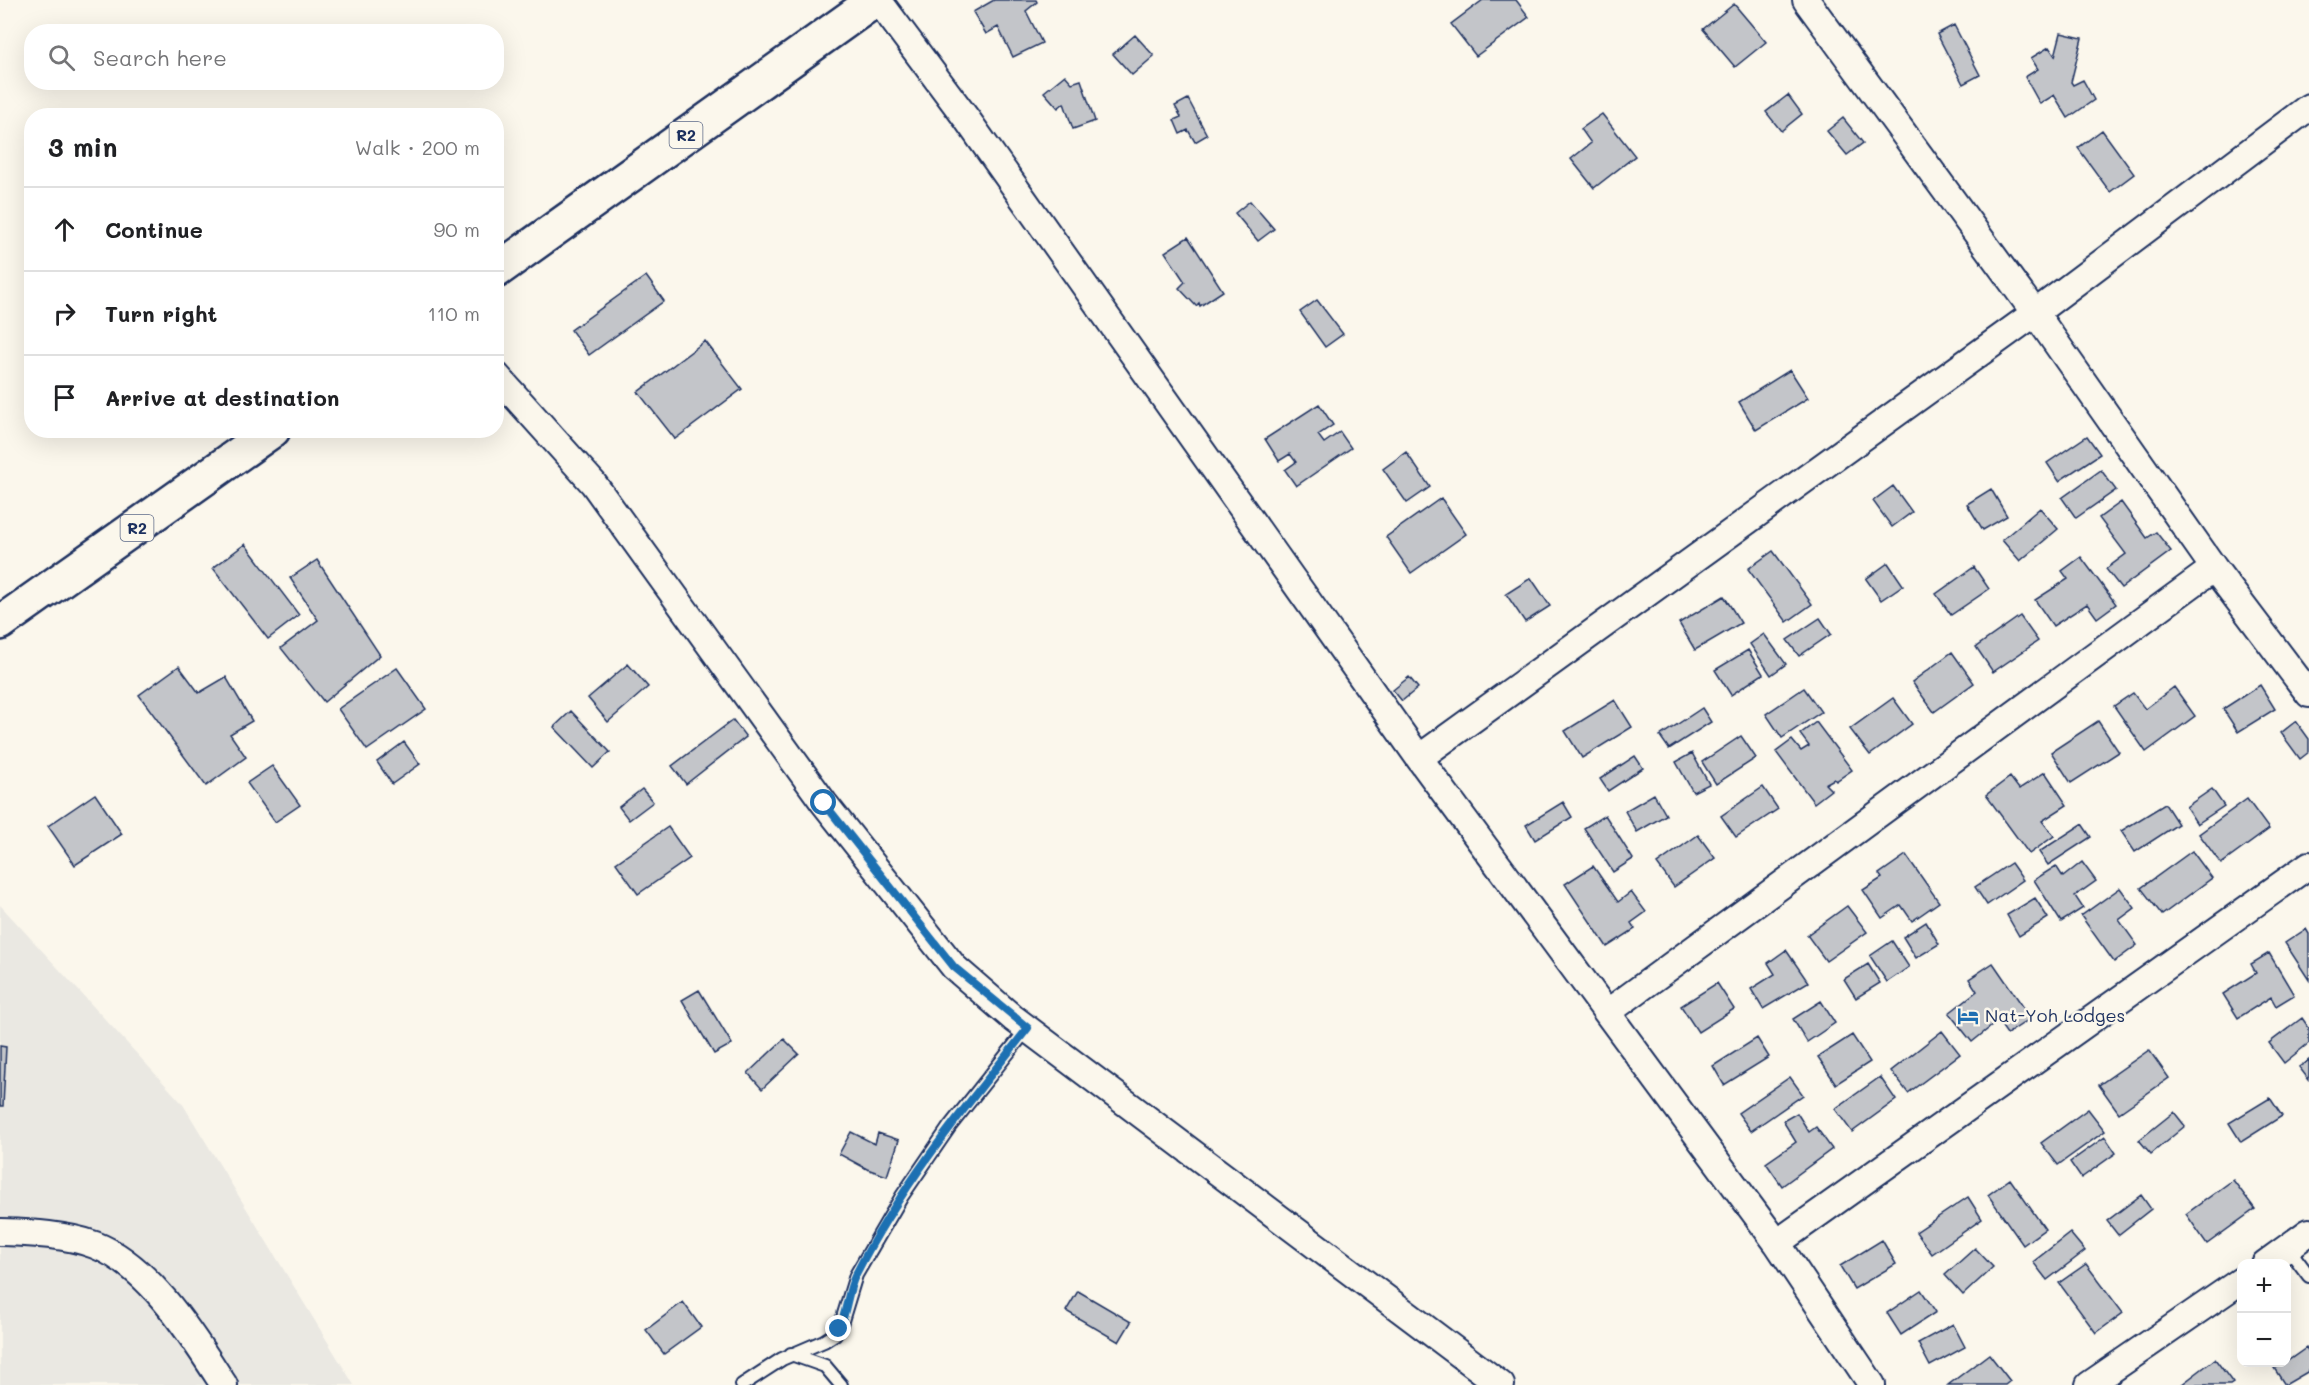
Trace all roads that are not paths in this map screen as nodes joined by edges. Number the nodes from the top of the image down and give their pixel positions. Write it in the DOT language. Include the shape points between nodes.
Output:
graph roads {
  1 [pos="877,0"];
  2 [pos="1806,0"];
  3 [pos="2309,107"];
  4 [pos="504,265"];
  5 [pos="2035,313"];
  6 [pos="504,384"];
  7 [pos="262,438"];
  8 [pos="2214,568"];
  9 [pos="0,623"];
  10 [pos="2309,694"];
  11 [pos="1419,758"];
  12 [pos="2309,865"];
  13 [pos="1608,1012"];
  14 [pos="1028,1028"];
  15 [pos="0,1232"];
  16 [pos="2309,1232"];
  17 [pos="1777,1243"];
  18 [pos="2288,1248"];
  19 [pos="2271,1259"];
  20 [pos="2309,1276"];
  21 [pos="2237,1283"];
  22 [pos="791,1354"];
  23 [pos="224,1385"];
  24 [pos="742,1385"];
  25 [pos="841,1385"];
  26 [pos="1501,1385"];
  27 [pos="1872,1385"];
  28 [pos="2089,1385"];
  1 -- 4 [label="highway, R2"];
  1 -- 11 [label="street" via="973,128"];
  2 -- 5 [label="street"];
  3 -- 5 [label="street"];
  5 -- 8 [label="street"];
  5 -- 11 [label="street"];
  6 -- 14 [label="street" via="593,483 824,803 954,967"];
  7 -- 9 [label="highway, R2"];
  8 -- 10 [label="street"];
  8 -- 13 [label="street"];
  11 -- 13 [label="street"];
  12 -- 17 [label="street"];
  13 -- 17 [label="street"];
  14 -- 22 [label="lane" via="950,1126 902,1196 856,1275 839,1329 824,1341"];
  14 -- 26 [label="street"];
  15 -- 23 [label="street" via="64,1238 95,1245 114,1256 142,1276 192,1336"];
  16 -- 18 [label="street"];
  17 -- 27 [label="street"];
  18 -- 19 [label="street"];
  18 -- 20 [label="lane"];
  21 -- 28 [label="street"];
  22 -- 24 [label="lane"];
  22 -- 25 [label="lane" via="825,1366"];
}
